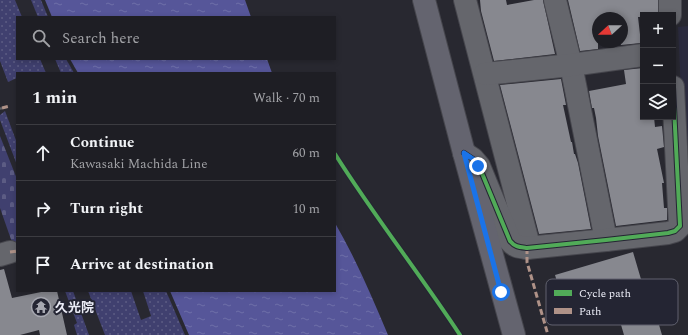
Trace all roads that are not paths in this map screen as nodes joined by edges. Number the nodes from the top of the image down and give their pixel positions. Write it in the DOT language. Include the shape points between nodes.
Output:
graph roads {
  1 [pos="424,0"];
  2 [pos="465,0"];
  3 [pos="556,0"];
  4 [pos="670,0"];
  5 [pos="670,12"];
  6 [pos="640,55"];
  7 [pos="571,65"];
  8 [pos="485,74"];
  9 [pos="675,120"];
  10 [pos="464,153"];
  11 [pos="606,240"];
  12 [pos="527,248"];
  13 [pos="514,335"];
  1 -- 10 [label="main road"];
  2 -- 8 [label="street"];
  3 -- 7 [label="street"];
  4 -- 5 [label="street"];
  6 -- 7 [label="street"];
  7 -- 8 [label="street"];
  7 -- 11 [label="street"];
  8 -- 12 [label="street" via="527,238"];
  9 -- 11 [label="street" via="680,226 668,233"];
  10 -- 12 [label="street" via="478,166 510,241 513,245"];
  10 -- 13 [label="main road"];
  11 -- 12 [label="street"];
}
